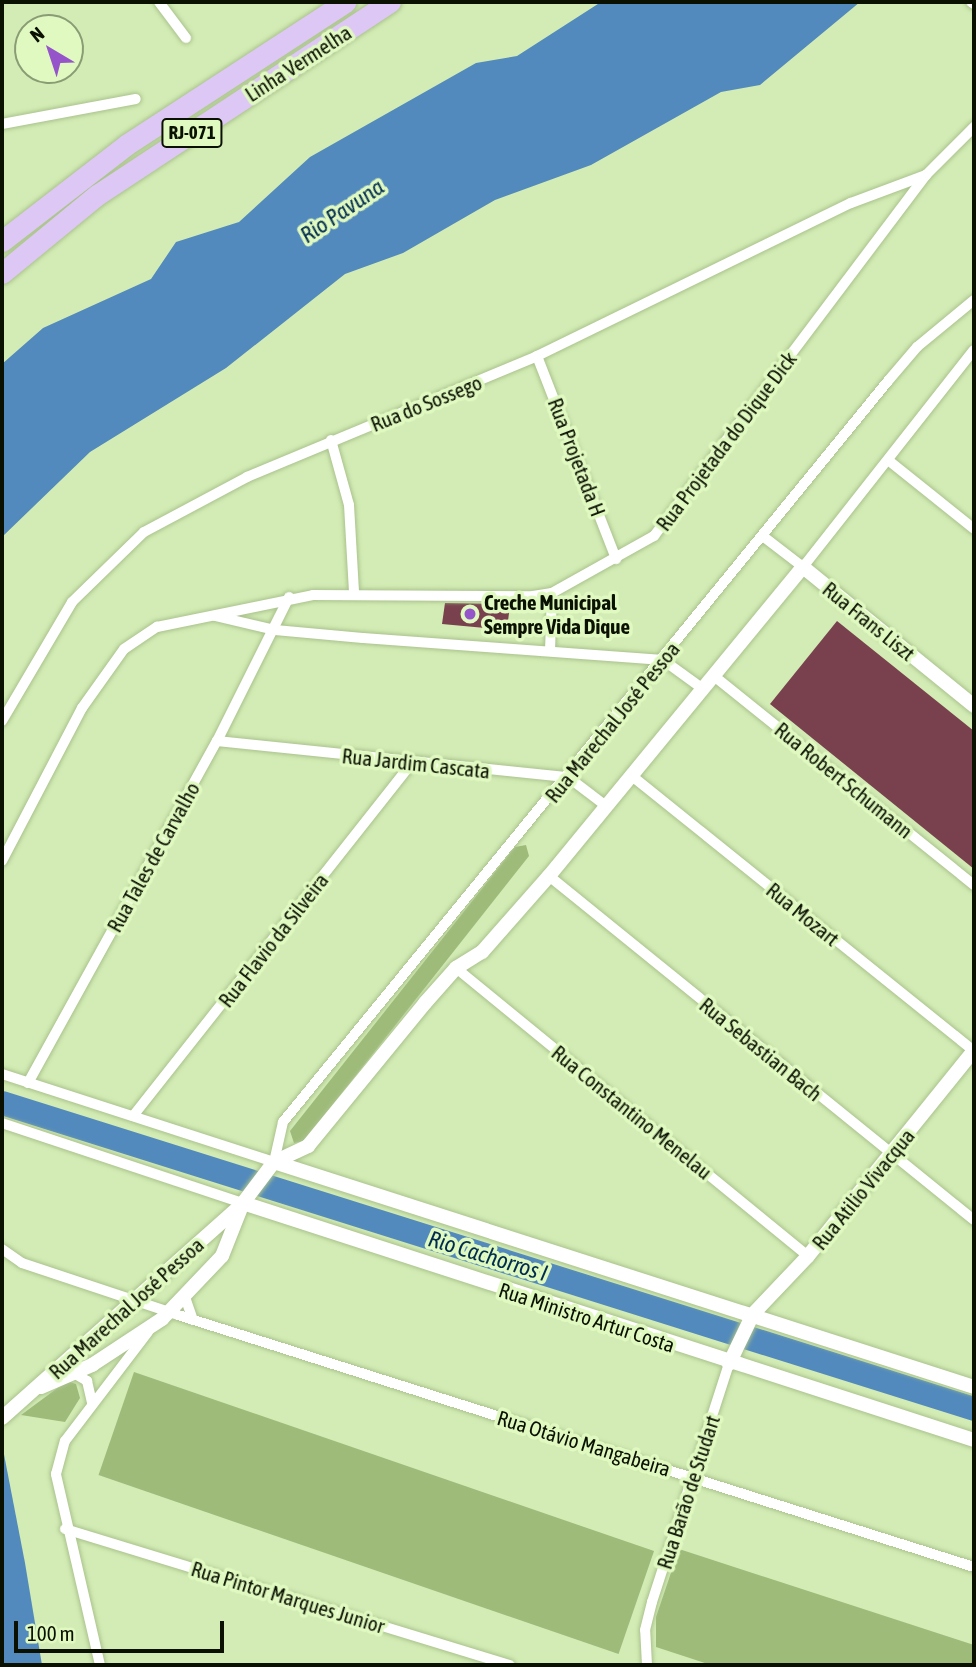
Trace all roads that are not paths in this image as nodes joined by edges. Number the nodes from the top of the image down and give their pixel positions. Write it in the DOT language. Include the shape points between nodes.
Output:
graph roads {
  1 [pos="159,2"];
  2 [pos="345,2"];
  3 [pos="390,2"];
  4 [pos="186,38"];
  5 [pos="136,99"];
  6 [pos="2,124"];
  7 [pos="974,127"];
  8 [pos="926,175"];
  9 [pos="2,240"];
  10 [pos="2,273"];
  11 [pos="974,299"];
  12 [pos="973,354"];
  13 [pos="537,356"];
  14 [pos="331,440"];
  15 [pos="888,460"];
  16 [pos="974,529"];
  17 [pos="764,537"];
  18 [pos="617,559"];
  19 [pos="803,567"];
  20 [pos="354,592"];
  21 [pos="552,593"];
  22 [pos="289,597"];
  23 [pos="213,615"];
  24 [pos="275,630"];
  25 [pos="550,651"];
  26 [pos="663,660"];
  27 [pos="714,676"];
  28 [pos="703,690"];
  29 [pos="974,706"];
  30 [pos="2,721"];
  31 [pos="217,741"];
  32 [pos="412,763"];
  33 [pos="632,776"];
  34 [pos="568,777"];
  35 [pos="606,806"];
  36 [pos="2,861"];
  37 [pos="549,876"];
  38 [pos="974,885"];
  39 [pos="456,968"];
  40 [pos="974,1050"];
  41 [pos="2,1074"];
  42 [pos="28,1083"];
  43 [pos="133,1116"];
  44 [pos="2,1123"];
  45 [pos="891,1155"];
  46 [pos="270,1167"];
  47 [pos="248,1197"];
  48 [pos="974,1220"];
  49 [pos="2,1249"];
  50 [pos="808,1256"];
  51 [pos="186,1297"];
  52 [pos="134,1301"];
  53 [pos="170,1313"];
  54 [pos="750,1319"];
  55 [pos="193,1320"];
  56 [pos="150,1329"];
  57 [pos="731,1359"];
  58 [pos="67,1360"];
  59 [pos="74,1375"];
  60 [pos="974,1387"];
  61 [pos="36,1389"];
  62 [pos="92,1403"];
  63 [pos="4,1416"];
  64 [pos="974,1440"];
  65 [pos="694,1477"];
  66 [pos="65,1529"];
  67 [pos="974,1567"];
  68 [pos="100,1665"];
  69 [pos="510,1665"];
  70 [pos="648,1665"];
  1 -- 4 [label="street"];
  2 -- 9 [label="highway, Linha Vermelha / RJ-071" via="126,145"];
  3 -- 10 [label="highway, Linha Vermelha / RJ-071" via="96,195"];
  5 -- 6 [label="street"];
  7 -- 8 [label="street, Rua Projetada do Dique Dick"];
  8 -- 13 [label="street, Rua do Sossego" via="851,203"];
  8 -- 18 [label="street, Rua Projetada do Dique Dick" via="660,528"];
  11 -- 17 [label="street, Rua Marechal José Pessoa" via="917,347"];
  12 -- 15 [label="street, Rua Marechal José Pessoa"];
  13 -- 14 [label="street, Rua do Sossego"];
  13 -- 18 [label="street, Rua Projetada H"];
  14 -- 20 [label="street" via="349,505"];
  14 -- 30 [label="street, Rua do Sossego" via="192,505 117,554 72,602"];
  15 -- 16 [label="street"];
  15 -- 19 [label="street, Rua Marechal José Pessoa"];
  17 -- 19 [label="street, Rua Frans Liszt"];
  17 -- 26 [label="street, Rua Marechal José Pessoa"];
  18 -- 21 [label="street, Rua Projetada do Dique Dick"];
  19 -- 27 [label="street, Rua Marechal José Pessoa"];
  19 -- 29 [label="street, Rua Frans Liszt"];
  20 -- 21 [label="street, Rua Projetada do Dique Dick"];
  20 -- 22 [label="street, Rua Projetada do Dique Dick"];
  21 -- 25 [label="street"];
  22 -- 23 [label="street, Rua Projetada do Dique Dick"];
  22 -- 24 [label="street, Rua Tales de Carvalho"];
  23 -- 24 [label="street"];
  23 -- 36 [label="street, Rua Projetada do Dique Dick" via="157,627 109,667"];
  24 -- 25 [label="street"];
  24 -- 31 [label="street, Rua Tales de Carvalho"];
  25 -- 26 [label="street"];
  26 -- 28 [label="street"];
  26 -- 34 [label="street, Rua Marechal José Pessoa"];
  27 -- 28 [label="street, Rua Marechal José Pessoa"];
  27 -- 38 [label="street, Rua Robert Schumann"];
  28 -- 33 [label="street, Rua Marechal José Pessoa"];
  31 -- 32 [label="street, Rua Jardim Cascata"];
  31 -- 42 [label="street, Rua Tales de Carvalho"];
  32 -- 34 [label="street, Rua Jardim Cascata"];
  32 -- 43 [label="street, Rua Flavio da Silveira"];
  33 -- 35 [label="street, Rua Marechal José Pessoa"];
  33 -- 40 [label="street, Rua Mozart"];
  34 -- 35 [label="street"];
  34 -- 46 [label="street, Rua Marechal José Pessoa" via="283,1122"];
  35 -- 37 [label="street, Rua Marechal José Pessoa"];
  37 -- 39 [label="street, Rua Marechal José Pessoa" via="482,952"];
  37 -- 45 [label="street, Rua Sebastian Bach"];
  39 -- 46 [label="street, Rua Marechal José Pessoa" via="309,1146"];
  39 -- 50 [label="street, Rua Constantino Menelau"];
  40 -- 45 [label="street, Rua Atilio Vivacqua"];
  41 -- 42 [label="street"];
  42 -- 43 [label="street"];
  43 -- 46 [label="street"];
  44 -- 47 [label="street, Rua Ministro Artur Costa"];
  45 -- 48 [label="street, Rua Sebastian Bach"];
  45 -- 50 [label="street, Rua Atilio Vivacqua"];
  46 -- 47 [label="street, Rua Marechal José Pessoa"];
  46 -- 54 [label="street"];
  47 -- 51 [label="street, Rua Marechal José Pessoa" via="228,1247"];
  47 -- 52 [label="street, Rua Marechal José Pessoa"];
  47 -- 57 [label="street, Rua Ministro Artur Costa"];
  49 -- 52 [label="street, Rua Otávio Mangabeira" via="22,1263"];
  50 -- 54 [label="street, Rua Atilio Vivacqua"];
  51 -- 53 [label="street, Rua Marechal José Pessoa"];
  51 -- 55 [label="street"];
  52 -- 53 [label="street, Rua Otávio Mangabeira"];
  52 -- 58 [label="street, Rua Marechal José Pessoa"];
  53 -- 55 [label="street, Rua Otávio Mangabeira"];
  53 -- 56 [label="street, Rua Marechal José Pessoa"];
  54 -- 57 [label="street, Rua Barão de Studart"];
  54 -- 60 [label="street"];
  55 -- 65 [label="street, Rua Otávio Mangabeira"];
  56 -- 59 [label="street, Rua Marechal José Pessoa"];
  56 -- 62 [label="street"];
  57 -- 64 [label="street, Rua Ministro Artur Costa"];
  57 -- 65 [label="street, Rua Barão de Studart"];
  58 -- 59 [label="street"];
  58 -- 61 [label="street, Rua Marechal José Pessoa"];
  59 -- 61 [label="street, Rua Marechal José Pessoa"];
  59 -- 62 [label="street" via="90,1385"];
  61 -- 63 [label="street"];
  62 -- 66 [label="street" via="59,1457"];
  65 -- 67 [label="street, Rua Otávio Mangabeira"];
  65 -- 70 [label="street, Rua Barão de Studart" via="645,1630"];
  66 -- 68 [label="street"];
  66 -- 69 [label="street, Rua Pintor Marques Junior"];
}
